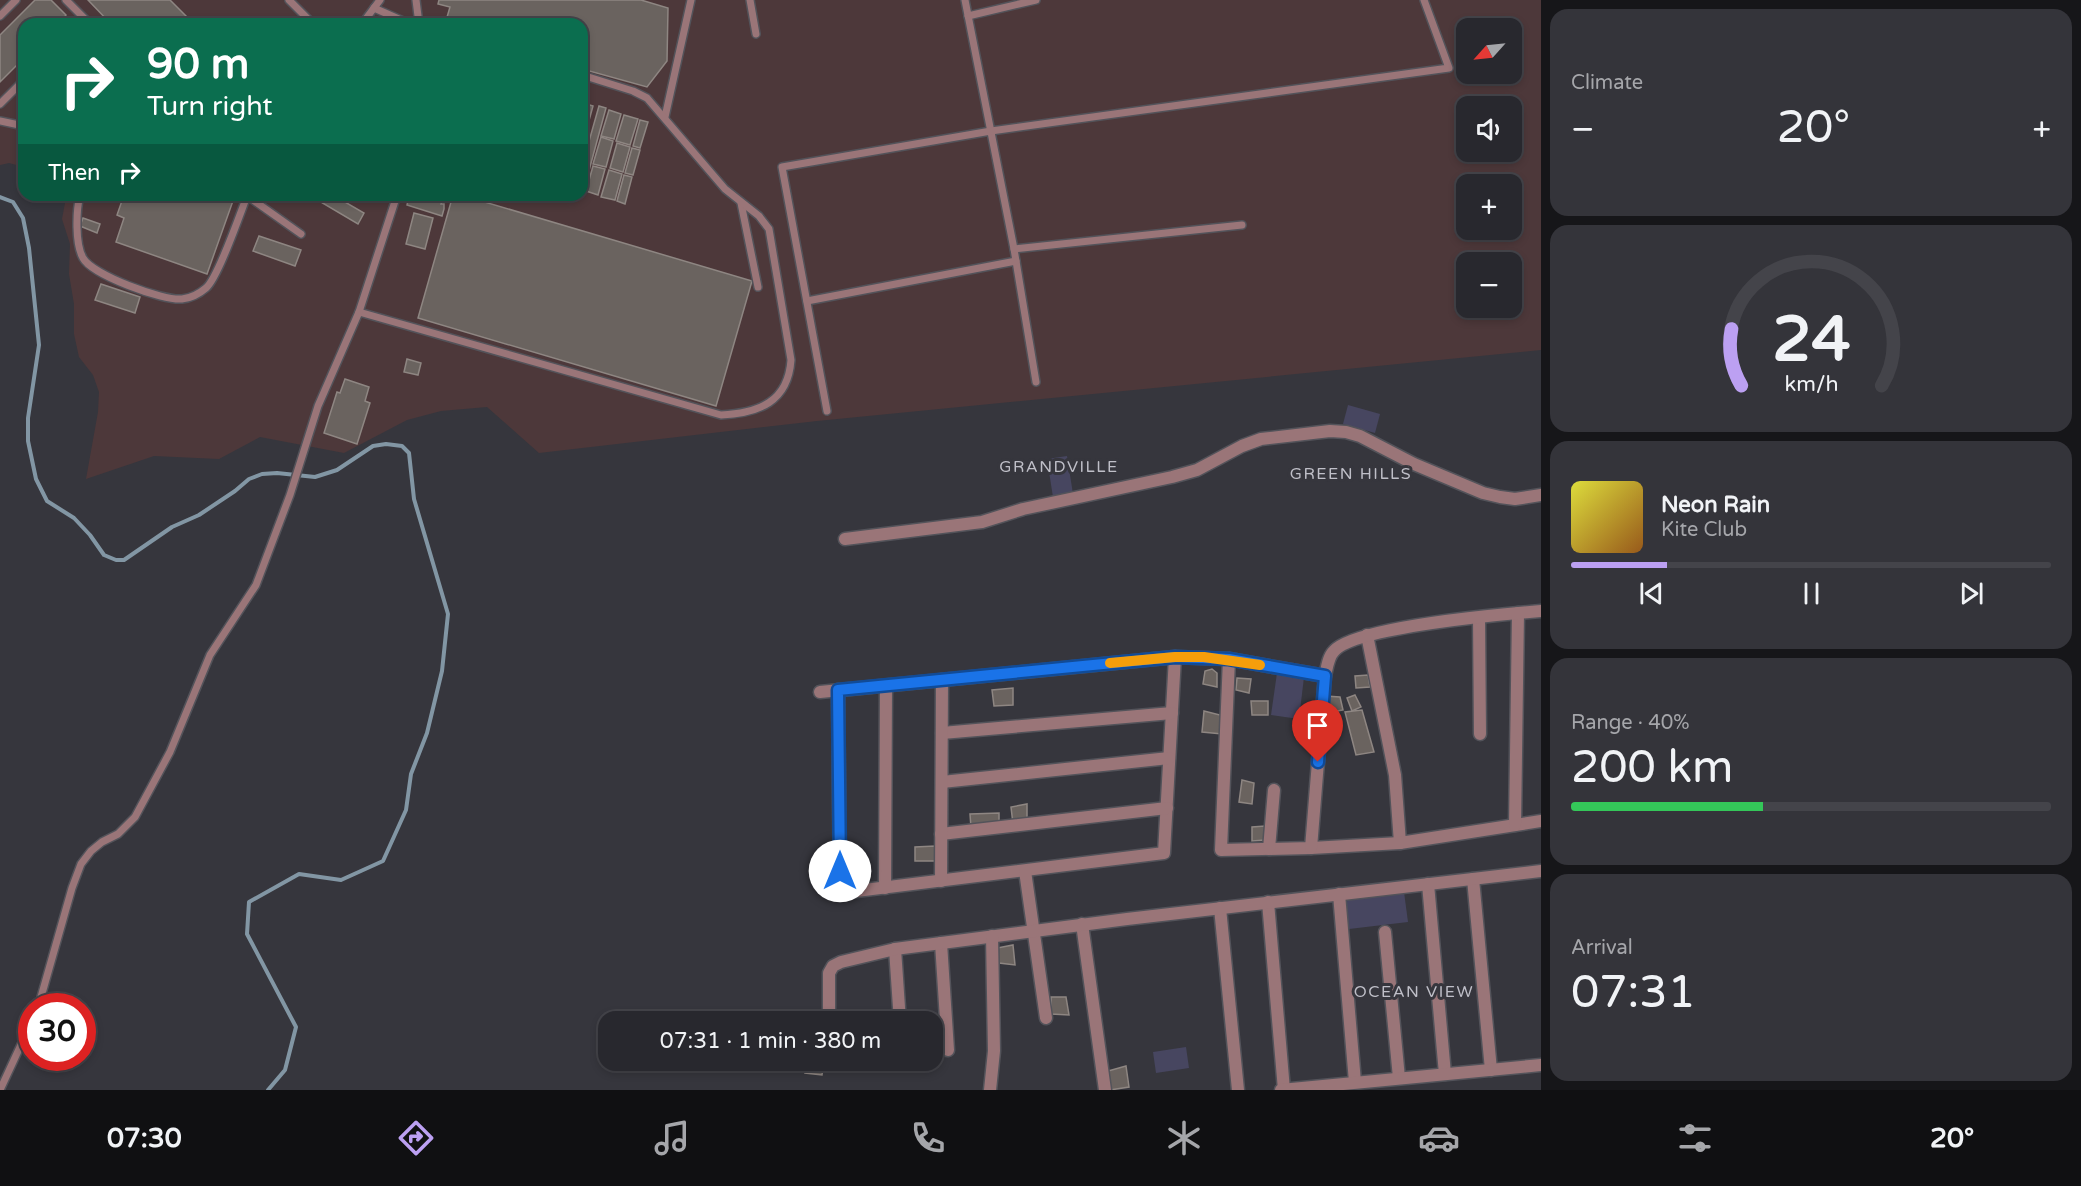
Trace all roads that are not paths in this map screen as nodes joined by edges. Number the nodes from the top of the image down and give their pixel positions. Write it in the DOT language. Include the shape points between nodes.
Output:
graph roads {
  1 [pos="16,0"];
  2 [pos="66,0"];
  3 [pos="289,0"];
  4 [pos="380,0"];
  5 [pos="416,0"];
  6 [pos="690,0"];
  7 [pos="750,0"];
  8 [pos="965,0"];
  9 [pos="1036,0"];
  10 [pos="1424,0"];
  11 [pos="375,8"];
  12 [pos="0,16"];
  13 [pos="968,16"];
  14 [pos="81,18"];
  15 [pos="307,18"];
  16 [pos="367,18"];
  17 [pos="396,18"];
  18 [pos="418,18"];
  19 [pos="756,34"];
  20 [pos="588,77"];
  21 [pos="18,86"];
  22 [pos="0,104"];
  23 [pos="665,117"];
  24 [pos="0,121"];
  25 [pos="18,125"];
  26 [pos="991,132"];
  27 [pos="79,201"];
  28 [pos="245,201"];
  29 [pos="255,201"];
  30 [pos="395,201"];
  31 [pos="741,203"];
  32 [pos="1242,225"];
  33 [pos="301,234"];
  34 [pos="1014,249"];
  35 [pos="1016,261"];
  36 [pos="758,287"];
  37 [pos="807,301"];
  38 [pos="359,312"];
  39 [pos="1036,382"];
  40 [pos="827,411"];
  41 [pos="1541,495"];
  42 [pos="845,539"];
  43 [pos="1541,611"];
  44 [pos="1518,613"];
  45 [pos="1479,618"];
  46 [pos="1367,635"];
  47 [pos="1175,657"];
  48 [pos="1229,659"];
  49 [pos="1325,676"];
  50 [pos="942,680"];
  51 [pos="885,686"];
  52 [pos="838,690"];
  53 [pos="820,692"];
  54 [pos="1172,713"];
  55 [pos="942,733"];
  56 [pos="1480,734"];
  57 [pos="1169,758"];
  58 [pos="942,782"];
  59 [pos="1274,790"];
  60 [pos="1167,808"];
  61 [pos="1541,821"];
  62 [pos="1515,825"];
  63 [pos="941,834"];
  64 [pos="1400,843"];
  65 [pos="1269,849"];
  66 [pos="1311,849"];
  67 [pos="1025,871"];
  68 [pos="1541,871"];
  69 [pos="1473,879"];
  70 [pos="941,881"];
  71 [pos="1428,884"];
  72 [pos="885,888"];
  73 [pos="1339,894"];
  74 [pos="1268,902"];
  75 [pos="1220,908"];
  76 [pos="1082,924"];
  77 [pos="1035,931"];
  78 [pos="1385,932"];
  79 [pos="992,936"];
  80 [pos="941,943"];
  81 [pos="896,949"];
  82 [pos="42,993"];
  83 [pos="829,1011"];
  84 [pos="899,1011"];
  85 [pos="1046,1018"];
  86 [pos="948,1050"];
  87 [pos="18,1051"];
  88 [pos="1541,1065"];
  89 [pos="1491,1070"];
  90 [pos="1445,1074"];
  91 [pos="1399,1078"];
  92 [pos="1355,1082"];
  93 [pos="0,1090"];
  94 [pos="990,1090"];
  95 [pos="1105,1090"];
  96 [pos="1238,1090"];
  97 [pos="1283,1090"];
  1 -- 12 [label="lane"];
  2 -- 14 [label="lane"];
  3 -- 15 [label="lane"];
  4 -- 11 [label="lane"];
  5 -- 18 [label="lane"];
  6 -- 23 [label="lane"];
  7 -- 19 [label="lane"];
  8 -- 13 [label="lane"];
  9 -- 13 [label="lane"];
  10 -- 26 [label="lane" via="1449,68"];
  11 -- 16 [label="lane"];
  11 -- 17 [label="lane"];
  13 -- 26 [label="lane"];
  20 -- 23 [label="lane" via="647,98"];
  21 -- 22 [label="lane"];
  23 -- 31 [label="lane"];
  24 -- 25 [label="lane"];
  26 -- 34 [label="lane"];
  26 -- 37 [label="lane" via="782,167"];
  27 -- 28 [label="lane" via="76,223 82,257 89,267 166,298 180,299 193,297 212,282"];
  29 -- 33 [label="lane"];
  30 -- 38 [label="lane"];
  31 -- 36 [label="lane"];
  31 -- 38 [label="lane" via="759,216 768,229 791,360 785,386 760,409 743,414 721,415"];
  32 -- 34 [label="lane"];
  34 -- 35 [label="lane"];
  35 -- 37 [label="lane"];
  35 -- 39 [label="lane"];
  37 -- 40 [label="lane"];
  38 -- 82 [label="lane" via="331,374 256,585 210,655 170,752 135,817 118,834 91,850 81,864"];
  41 -- 42 [label="street" via="1515,499 1483,493 1360,436 1330,431 1261,439 1197,470 982,522"];
  43 -- 44 [label="street"];
  44 -- 45 [label="street"];
  44 -- 62 [label="street"];
  45 -- 46 [label="street"];
  45 -- 56 [label="street"];
  46 -- 49 [label="street" via="1334,650"];
  46 -- 64 [label="street" via="1395,775"];
  47 -- 48 [label="street"];
  47 -- 50 [label="street"];
  47 -- 54 [label="street"];
  48 -- 49 [label="street"];
  48 -- 65 [label="street" via="1221,850"];
  49 -- 66 [label="street"];
  50 -- 51 [label="street"];
  50 -- 55 [label="street"];
  51 -- 52 [label="street"];
  51 -- 72 [label="street"];
  52 -- 53 [label="street"];
  52 -- 72 [label="street" via="840,893"];
  54 -- 55 [label="street"];
  54 -- 57 [label="street"];
  55 -- 58 [label="street"];
  57 -- 58 [label="street"];
  57 -- 60 [label="street"];
  58 -- 63 [label="street"];
  59 -- 65 [label="street"];
  60 -- 63 [label="street"];
  60 -- 67 [label="street" via="1164,853"];
  61 -- 62 [label="street"];
  62 -- 64 [label="street"];
  63 -- 70 [label="street"];
  64 -- 66 [label="street"];
  65 -- 66 [label="street"];
  67 -- 70 [label="street"];
  67 -- 77 [label="street"];
  68 -- 69 [label="street"];
  69 -- 71 [label="street"];
  69 -- 89 [label="street"];
  70 -- 72 [label="street"];
  71 -- 73 [label="street"];
  71 -- 90 [label="street"];
  73 -- 74 [label="street"];
  73 -- 92 [label="street"];
  74 -- 75 [label="street"];
  74 -- 97 [label="street"];
  75 -- 76 [label="street"];
  75 -- 96 [label="street"];
  76 -- 77 [label="street"];
  76 -- 95 [label="street"];
  77 -- 79 [label="street"];
  77 -- 85 [label="street"];
  78 -- 91 [label="street"];
  79 -- 80 [label="street"];
  79 -- 94 [label="street" via="994,1051"];
  80 -- 81 [label="street"];
  80 -- 86 [label="street"];
  81 -- 83 [label="street" via="833,966 829,973"];
  81 -- 84 [label="street"];
  87 -- 93 [label="lane"];
  88 -- 89 [label="street"];
  89 -- 90 [label="street"];
  90 -- 91 [label="street"];
  91 -- 92 [label="street"];
  92 -- 97 [label="street"];
}
